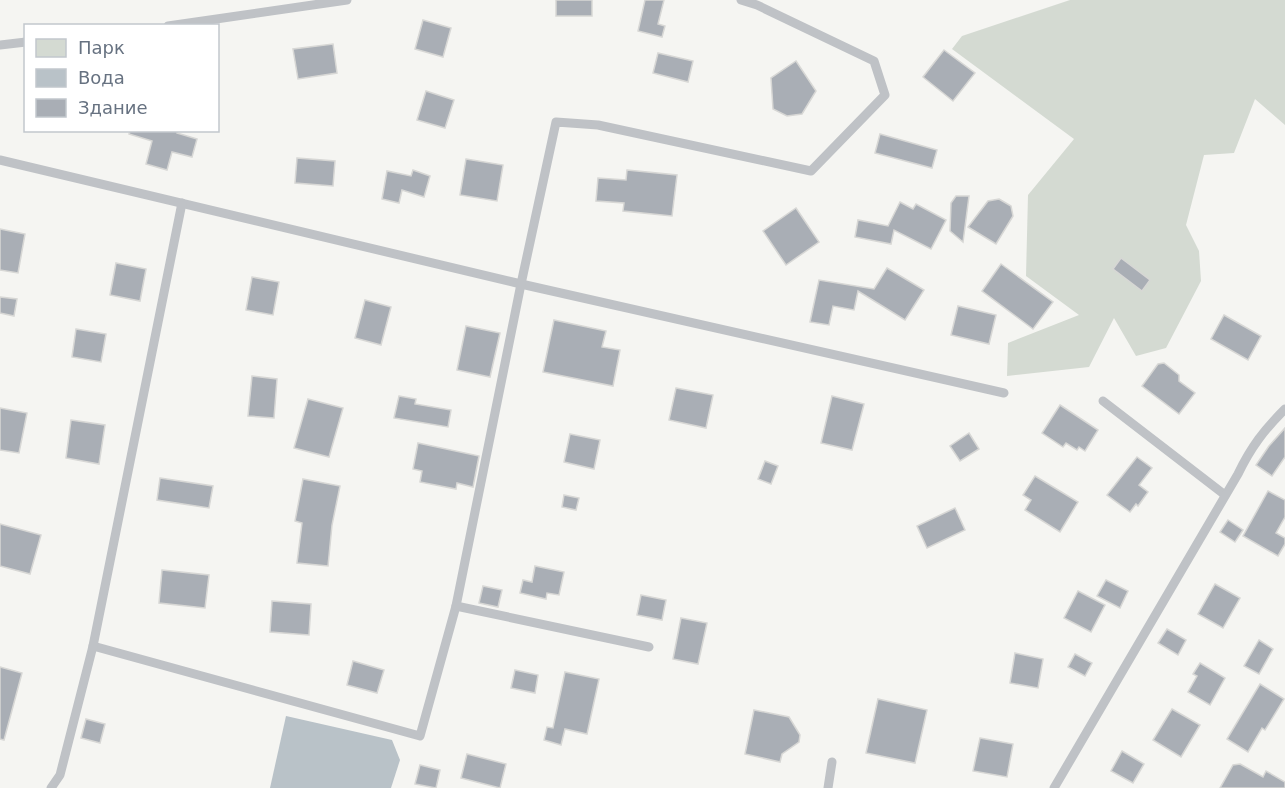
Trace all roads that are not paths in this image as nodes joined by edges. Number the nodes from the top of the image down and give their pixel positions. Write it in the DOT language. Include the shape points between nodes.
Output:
graph roads {
  1 [pos="347,0"];
  2 [pos="741,0"];
  3 [pos="182,24"];
  4 [pos="24,42"];
  5 [pos="0,45"];
  6 [pos="0,160"];
  7 [pos="182,203"];
  8 [pos="521,284"];
  9 [pos="1004,393"];
  10 [pos="1103,401"];
  11 [pos="1285,409"];
  12 [pos="1225,495"];
  13 [pos="456,606"];
  14 [pos="93,646"];
  15 [pos="649,647"];
  16 [pos="832,762"];
  17 [pos="51,788"];
  18 [pos="828,788"];
  19 [pos="1054,788"];
  1 -- 3 [label="lane"];
  2 -- 8 [label="lane" via="874,61 885,95 812,171 598,125 556,122"];
  4 -- 5 [label="lane"];
  6 -- 7 [label="lane"];
  7 -- 8 [label="lane"];
  7 -- 14 [label="lane"];
  8 -- 9 [label="lane"];
  8 -- 13 [label="lane"];
  10 -- 12 [label="lane"];
  11 -- 12 [label="lane" via="1260,435"];
  12 -- 19 [label="lane"];
  13 -- 14 [label="lane" via="420,736"];
  13 -- 15 [label="lane"];
  14 -- 17 [label="lane" via="60,775"];
  16 -- 18 [label="lane"];
}
